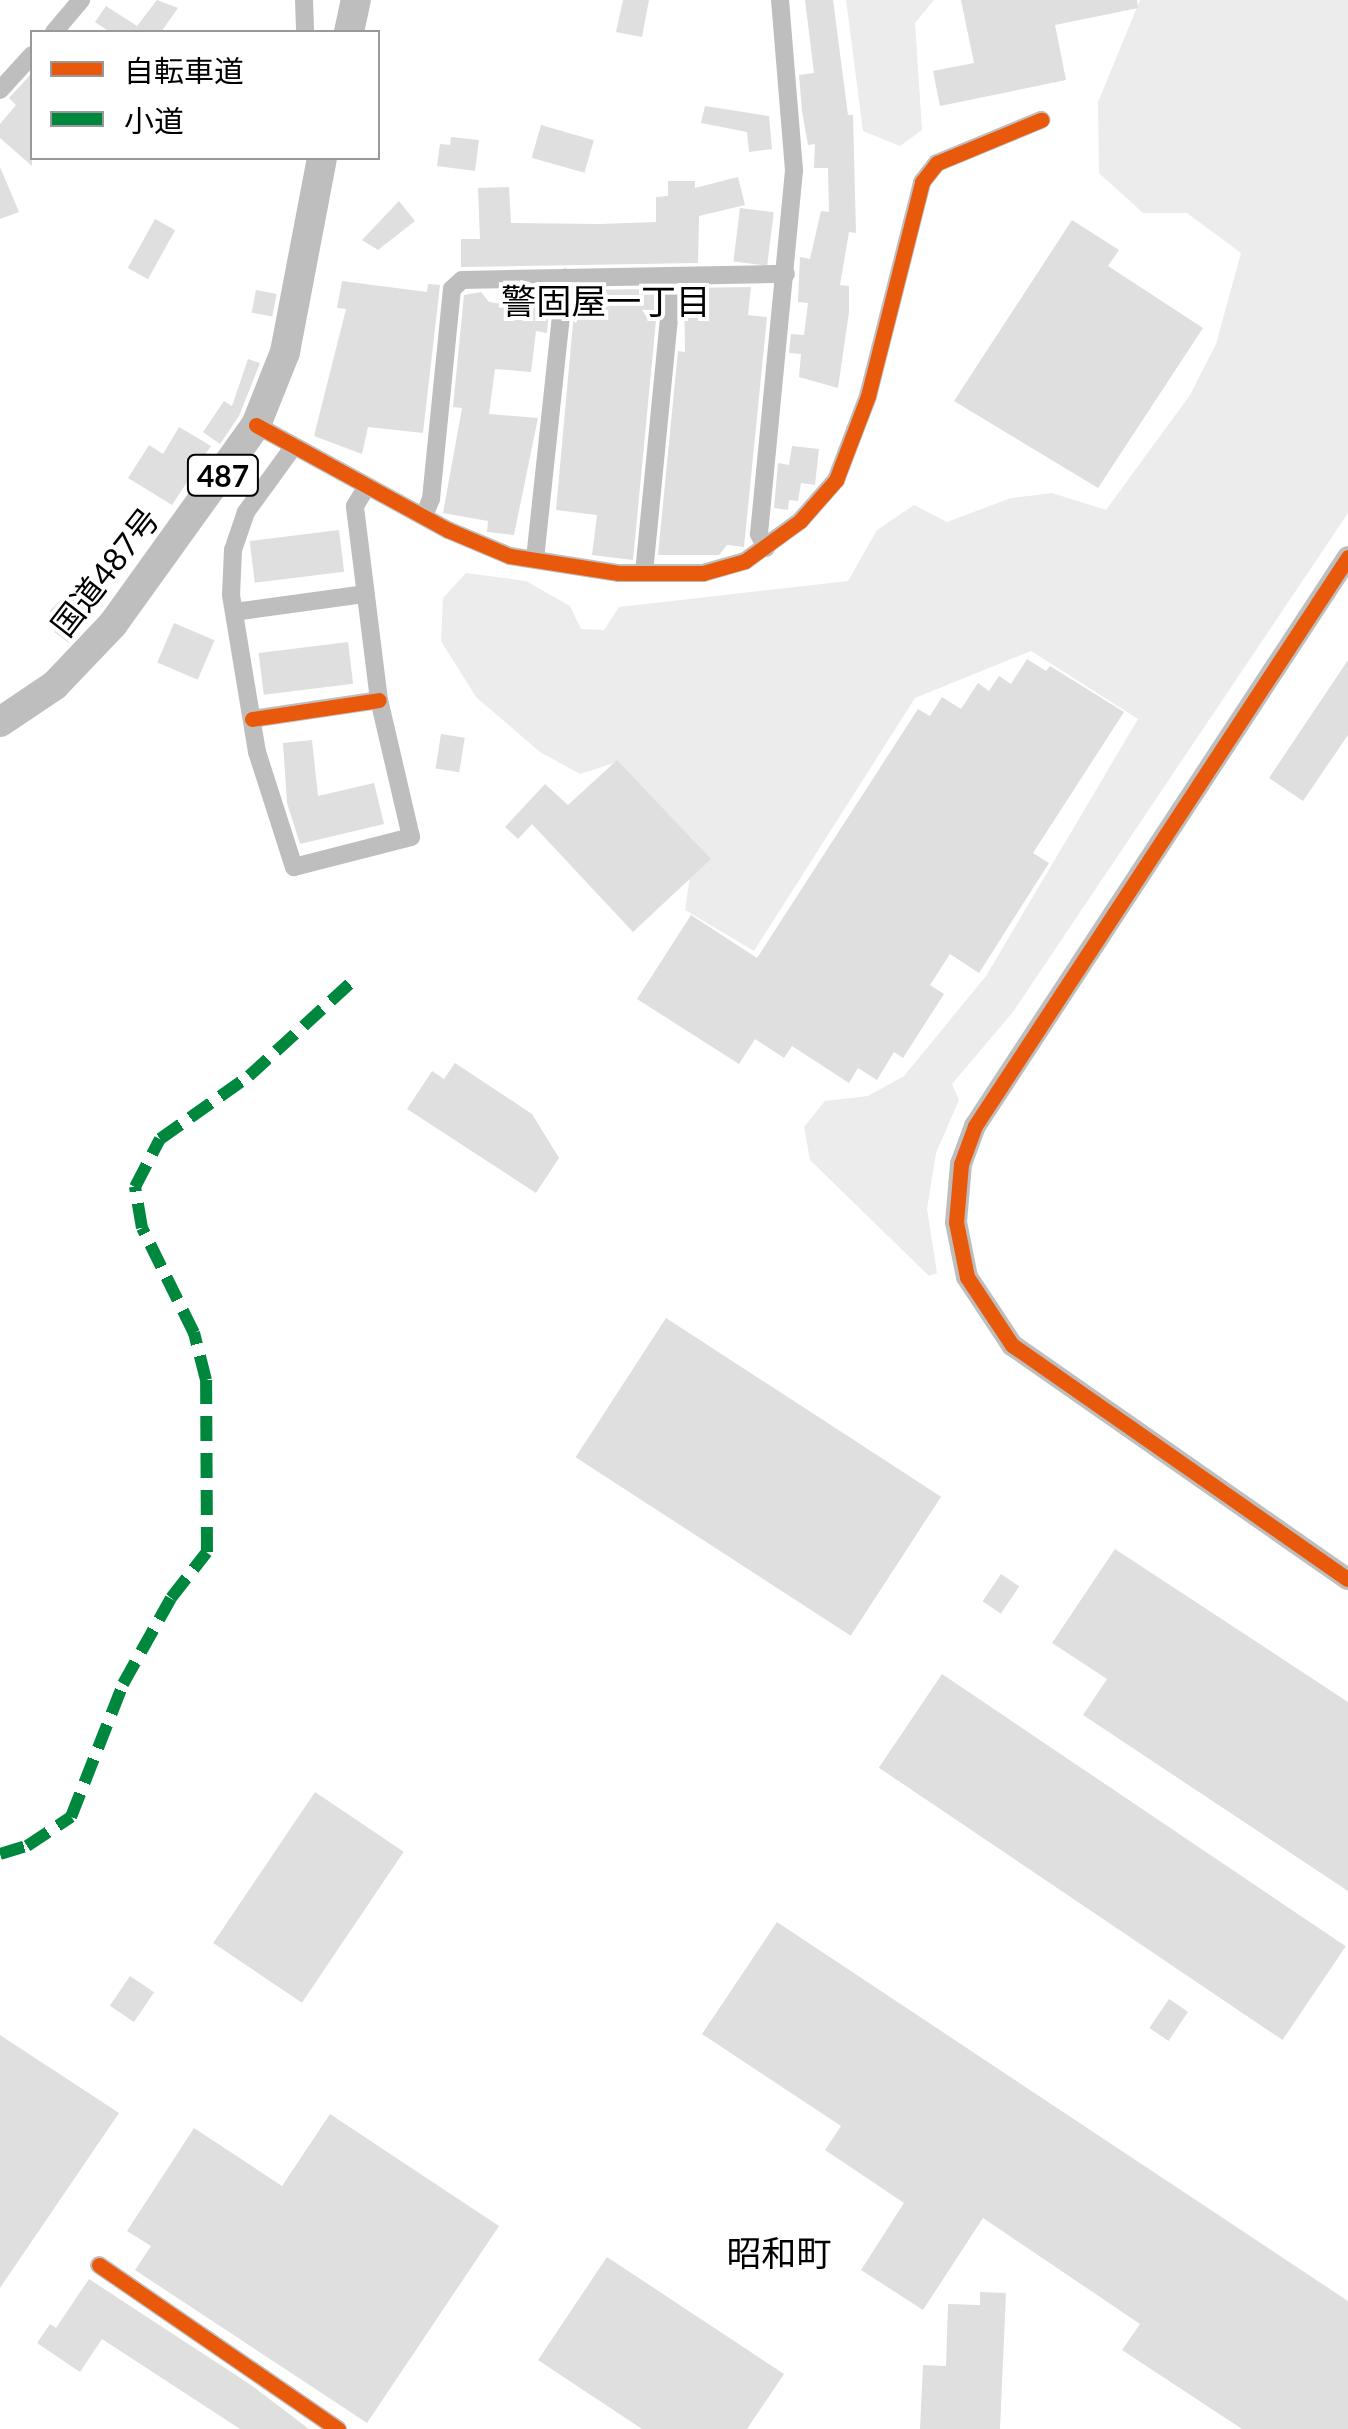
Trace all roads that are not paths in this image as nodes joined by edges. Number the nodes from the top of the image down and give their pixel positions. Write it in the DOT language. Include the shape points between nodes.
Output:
graph roads {
  1 [pos="81,0"];
  2 [pos="304,0"];
  3 [pos="356,0"];
  4 [pos="780,0"];
  5 [pos="56,30"];
  6 [pos="306,30"];
  7 [pos="349,30"];
  8 [pos="30,57"];
  9 [pos="0,90"];
  10 [pos="1041,120"];
  11 [pos="305,160"];
  12 [pos="322,160"];
  13 [pos="310,214"];
  14 [pos="786,274"];
  15 [pos="673,276"];
  16 [pos="564,278"];
  17 [pos="256,425"];
  18 [pos="294,446"];
  19 [pos="367,486"];
  20 [pos="424,516"];
  21 [pos="766,548"];
  22 [pos="1348,556"];
  23 [pos="535,560"];
  24 [pos="644,573"];
  25 [pos="366,594"];
  26 [pos="234,612"];
  27 [pos="379,700"];
  28 [pos="252,720"];
  29 [pos="0,722"];
  30 [pos="1348,1579"];
  31 [pos="99,2264"];
  32 [pos="338,2429"];
  1 -- 5 [label="street"];
  2 -- 6 [label="street"];
  3 -- 7 [label="highway"];
  4 -- 14 [label="street" via="794,170"];
  8 -- 9 [label="street"];
  10 -- 21 [label="street" via="937,163 922,182 868,396 836,480"];
  11 -- 13 [label="street"];
  12 -- 13 [label="highway, 国道487号 / 487"];
  13 -- 17 [label="highway, 国道487号 / 487" via="285,352"];
  14 -- 15 [label="street"];
  14 -- 21 [label="street" via="759,534"];
  15 -- 16 [label="street"];
  15 -- 24 [label="street"];
  16 -- 20 [label="street" via="462,280 452,289"];
  16 -- 23 [label="street"];
  17 -- 18 [label="street"];
  17 -- 29 [label="highway, 国道487号 / 487" via="113,624 54,686"];
  18 -- 19 [label="street"];
  18 -- 26 [label="street" via="246,512 232,550"];
  19 -- 20 [label="street"];
  19 -- 25 [label="street" via="355,506"];
  20 -- 23 [label="street" via="510,556"];
  21 -- 24 [label="street" via="702,573"];
  22 -- 30 [label="street" via="975,1126 961,1164 956,1222 968,1277 1012,1345"];
  23 -- 24 [label="street"];
  25 -- 26 [label="street"];
  25 -- 27 [label="street"];
  26 -- 28 [label="street"];
  27 -- 28 [label="street"];
  27 -- 28 [label="street" via="411,837 294,867"];
  31 -- 32 [label="street"];
}
